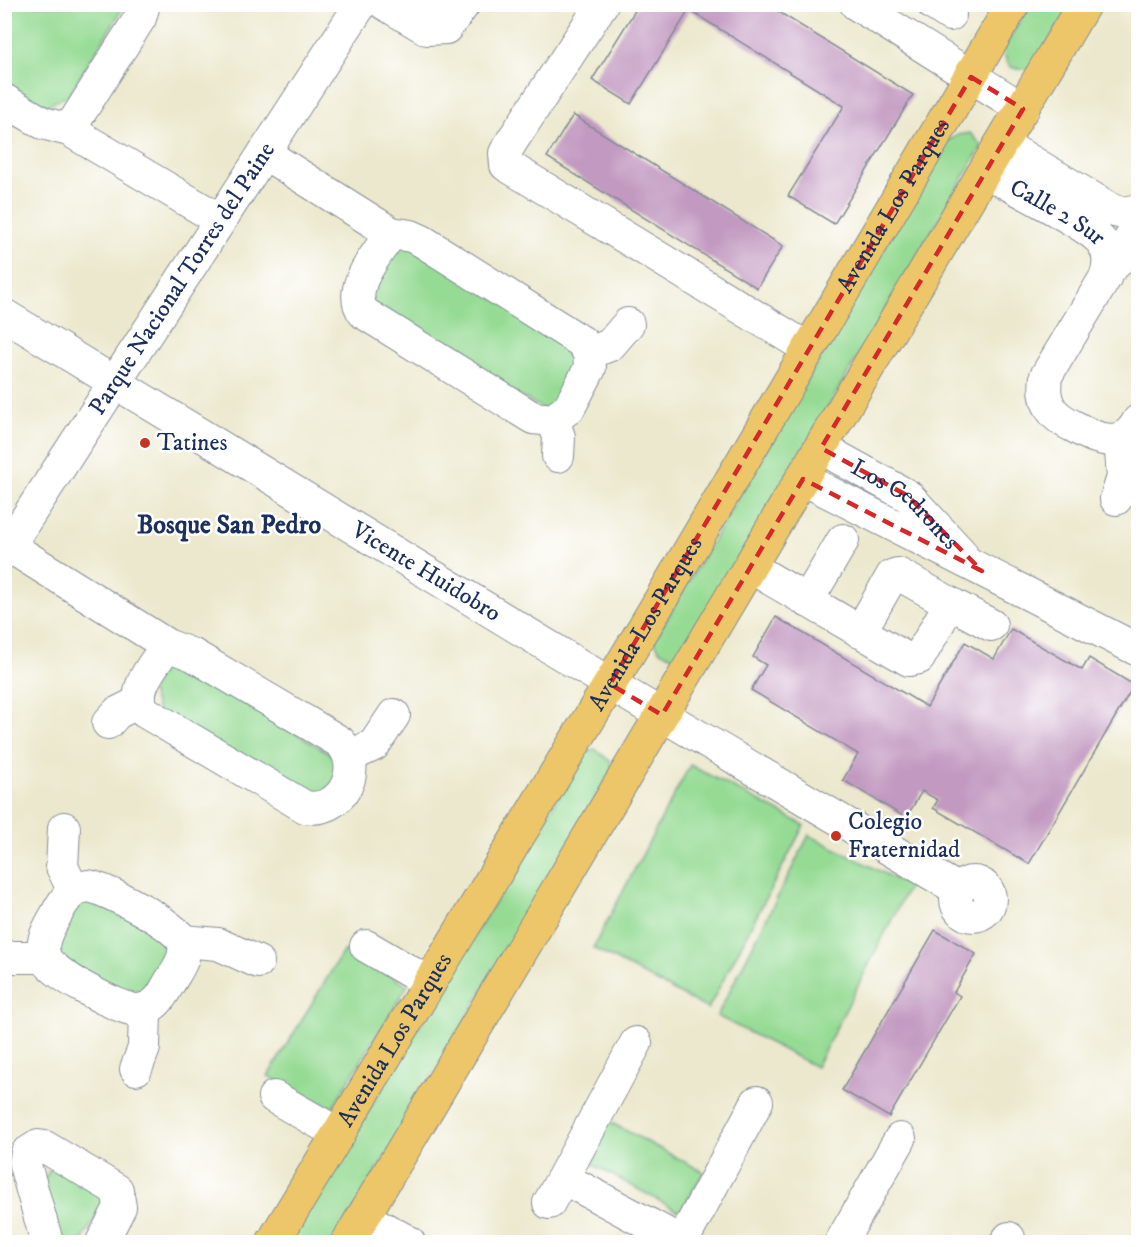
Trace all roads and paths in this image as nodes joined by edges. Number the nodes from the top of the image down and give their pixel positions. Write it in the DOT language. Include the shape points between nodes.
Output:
graph roads {
  1 [pos="144,4"];
  2 [pos="361,4"];
  3 [pos="385,4"];
  4 [pos="464,4"];
  5 [pos="602,4"];
  6 [pos="855,4"];
  7 [pos="1013,4"];
  8 [pos="1084,4"];
  9 [pos="971,77"];
  10 [pos="4,99"];
  11 [pos="1023,109"];
  12 [pos="69,129"];
  13 [pos="264,153"];
  14 [pos="994,158"];
  15 [pos="1138,210"];
  16 [pos="220,220"];
  17 [pos="1138,225"];
  18 [pos="391,233"];
  19 [pos="1108,270"];
  20 [pos="4,315"];
  21 [pos="628,324"];
  22 [pos="809,349"];
  23 [pos="589,353"];
  24 [pos="114,382"];
  25 [pos="553,420"];
  26 [pos="1129,430"];
  27 [pos="821,448"];
  28 [pos="558,456"];
  29 [pos="803,479"];
  30 [pos="1116,499"];
  31 [pos="843,540"];
  32 [pos="6,547"];
  33 [pos="750,567"];
  34 [pos="982,571"];
  35 [pos="807,601"];
  36 [pos="950,603"];
  37 [pos="991,625"];
  38 [pos="860,632"];
  39 [pos="167,645"];
  40 [pos="1138,650"];
  41 [pos="610,684"];
  42 [pos="139,702"];
  43 [pos="662,715"];
  44 [pos="394,716"];
  45 [pos="108,723"];
  46 [pos="350,756"];
  47 [pos="64,828"];
  48 [pos="959,890"];
  49 [pos="74,891"];
  50 [pos="183,941"];
  51 [pos="366,946"];
  52 [pos="4,957"];
  53 [pos="45,957"];
  54 [pos="258,962"];
  55 [pos="429,983"];
  56 [pos="145,1009"];
  57 [pos="636,1043"];
  58 [pos="136,1069"];
  59 [pos="274,1097"];
  60 [pos="757,1102"];
  61 [pos="339,1134"];
  62 [pos="900,1139"];
  63 [pos="353,1235"];
  64 [pos="47,1242"];
  65 [pos="102,1242"];
  66 [pos="273,1242"];
  67 [pos="409,1242"];
  68 [pos="682,1242"];
  69 [pos="841,1242"];
  1 -- 12 [label="street" via="140,18"];
  2 -- 13 [label="street, Parque Nacional Torres del Paine"];
  3 -- 4 [label="street" via="427,29 438,31 452,22"];
  5 -- 22 [label="street" via="512,141 505,153 506,165"];
  6 -- 9 [label="street"];
  7 -- 9 [label="main road, Avenida Los Parques"];
  8 -- 11 [label="main road"];
  9 -- 11 [label="street"];
  9 -- 22 [label="main road, Avenida Los Parques"];
  10 -- 12 [label="street" via="43,123"];
  11 -- 14 [label="main road"];
  12 -- 16 [label="street"];
  13 -- 16 [label="street, Parque Nacional Torres del Paine"];
  13 -- 18 [label="street"];
  14 -- 15 [label="street, Calle 2 Sur" via="1114,211"];
  14 -- 19 [label="street, Calle 2 Sur" via="1098,238 1106,250"];
  14 -- 27 [label="main road"];
  16 -- 24 [label="street, Parque Nacional Torres del Paine"];
  17 -- 19 [label="street, Calle 2 Sur" via="1117,262"];
  18 -- 23 [label="street" via="422,241 576,337"];
  18 -- 25 [label="street" via="360,283 357,297 364,313 533,418"];
  19 -- 26 [label="street, Calle 2 Sur" via="1046,376 1044,387 1048,405 1060,419 1098,440"];
  20 -- 24 [label="street, Vicente Huidobro"];
  21 -- 23 [label="street" via="610,345"];
  22 -- 41 [label="main road, Avenida Los Parques"];
  23 -- 25 [label="street" via="588,377 569,408"];
  24 -- 32 [label="street, Parque Nacional Torres del Paine"];
  24 -- 41 [label="street, Vicente Huidobro"];
  25 -- 28 [label="street" via="559,437"];
  26 -- 30 [label="street"];
  27 -- 29 [label="main road"];
  27 -- 34 [label="street, Los Cedrones" via="908,496"];
  29 -- 33 [label="main road"];
  29 -- 34 [label="street, Los Cedrones"];
  31 -- 35 [label="street"];
  32 -- 39 [label="street"];
  33 -- 35 [label="street"];
  33 -- 43 [label="main road"];
  34 -- 40 [label="street, Los Cedrones"];
  35 -- 38 [label="street"];
  36 -- 37 [label="street"];
  36 -- 38 [label="street" via="919,658 909,660"];
  36 -- 38 [label="street" via="898,574 892,576"];
  39 -- 42 [label="street" via="140,688"];
  39 -- 46 [label="street" via="193,655 333,738"];
  41 -- 43 [label="street, Vicente Huidobro"];
  41 -- 55 [label="main road, Avenida Los Parques"];
  42 -- 45 [label="street"];
  42 -- 46 [label="street" via="149,715 305,807 321,807 339,797 352,772"];
  43 -- 48 [label="street, Vicente Huidobro"];
  43 -- 63 [label="main road"];
  44 -- 46 [label="street" via="374,745"];
  47 -- 49 [label="street" via="62,867"];
  49 -- 50 [label="street" via="88,886 104,891 170,927"];
  49 -- 53 [label="street" via="64,900 46,935"];
  50 -- 54 [label="street" via="218,944"];
  50 -- 56 [label="street" via="183,959 161,999"];
  51 -- 55 [label="street"];
  52 -- 53 [label="street"];
  53 -- 56 [label="street" via="61,974 125,1008"];
  55 -- 61 [label="main road, Avenida Los Parques"];
  56 -- 58 [label="street" via="146,1035"];
  57 -- 68 [label="street" via="556,1190"];
  59 -- 61 [label="street"];
  60 -- 68 [label="street"];
  61 -- 66 [label="main road, Avenida Los Parques"];
  62 -- 69 [label="street"];
  63 -- 67 [label="street"];
  64 -- 65 [label="street" via="25,1165 27,1153 38,1146 117,1190 120,1207"];
}
